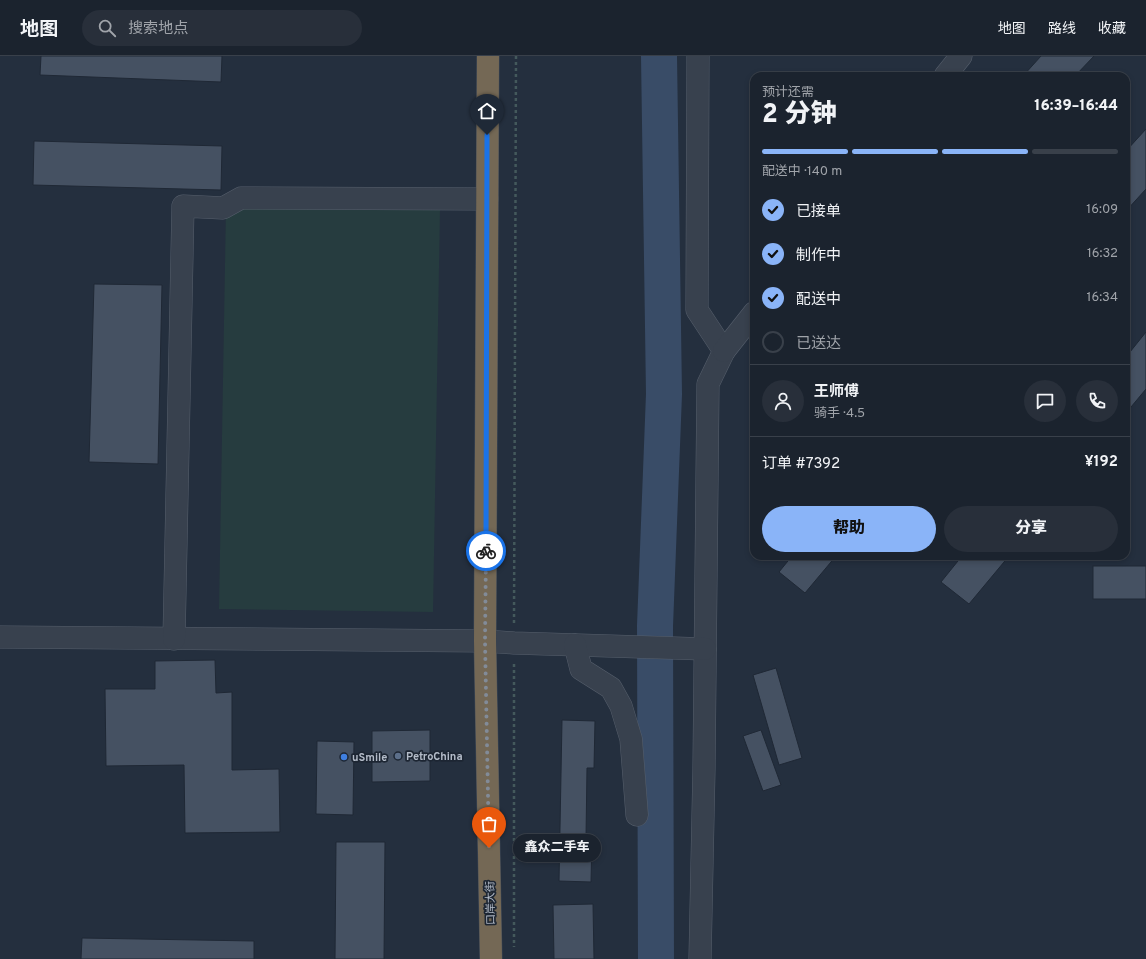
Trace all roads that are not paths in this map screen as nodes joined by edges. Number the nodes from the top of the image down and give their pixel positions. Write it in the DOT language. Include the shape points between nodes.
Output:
graph roads {
  1 [pos="488,56"];
  2 [pos="698,56"];
  3 [pos="961,56"];
  4 [pos="948,72"];
  5 [pos="487,199"];
  6 [pos="750,318"];
  7 [pos="724,350"];
  8 [pos="0,637"];
  9 [pos="174,639"];
  10 [pos="485,641"];
  11 [pos="575,645"];
  12 [pos="705,649"];
  13 [pos="637,815"];
  14 [pos="491,959"];
  15 [pos="700,959"];
  1 -- 5 [label="highway, 口岸大街"];
  2 -- 7 [label="street" via="697,310"];
  3 -- 4 [label="street"];
  5 -- 9 [label="street" via="241,198 223,208 183,206"];
  5 -- 10 [label="highway, 口岸大街"];
  6 -- 7 [label="street"];
  7 -- 12 [label="street" via="708,384"];
  8 -- 9 [label="street"];
  9 -- 10 [label="street"];
  10 -- 11 [label="street"];
  10 -- 14 [label="highway, 口岸大街"];
  11 -- 12 [label="street"];
  11 -- 13 [label="street" via="581,669 611,688 620,706 631,739"];
  12 -- 15 [label="street"];
}
